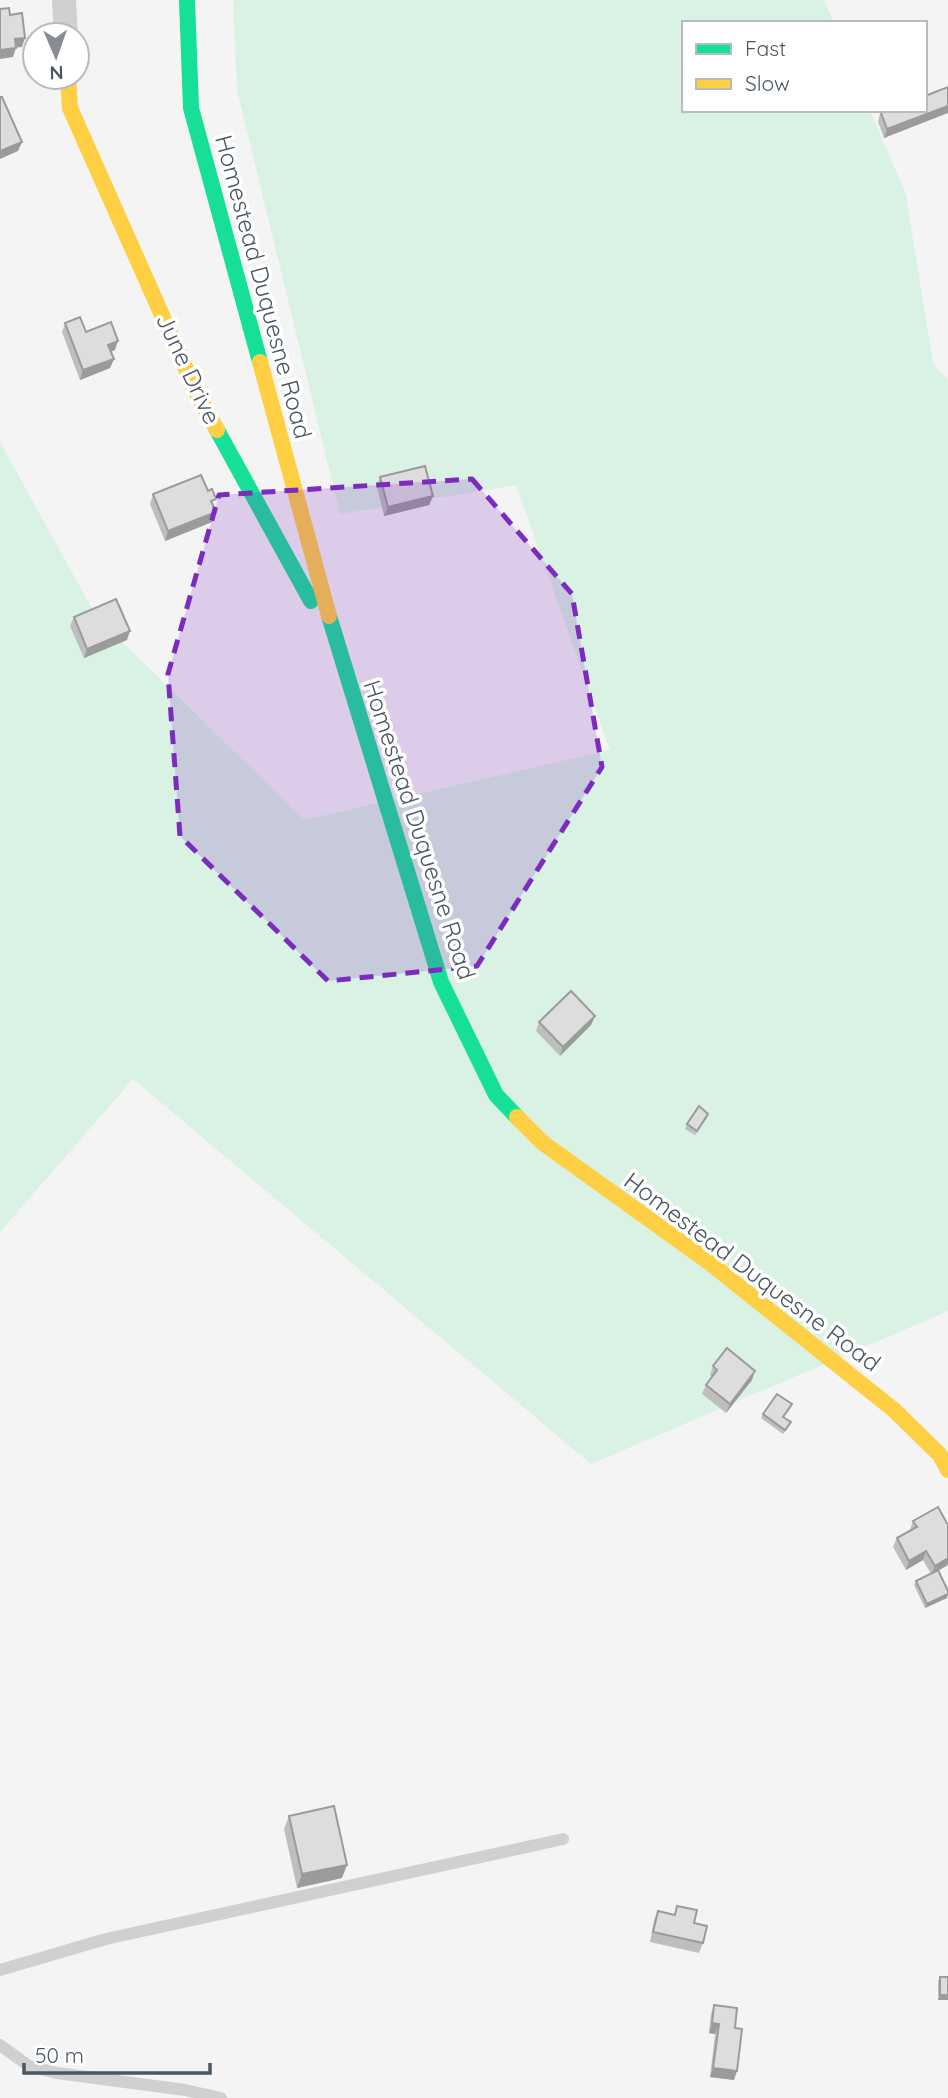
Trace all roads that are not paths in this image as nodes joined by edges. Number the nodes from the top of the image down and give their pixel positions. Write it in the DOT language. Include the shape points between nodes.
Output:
graph roads {
  1 [pos="64,0"];
  2 [pos="187,0"];
  3 [pos="65,21"];
  4 [pos="69,91"];
  5 [pos="338,650"];
  6 [pos="948,1470"];
  7 [pos="563,1839"];
  8 [pos="0,1970"];
  9 [pos="0,2045"];
  10 [pos="221,2098"];
  1 -- 3 [label="street"];
  2 -- 5 [label="street, Homestead Duquesne Road" via="191,108"];
  4 -- 5 [label="street, June Drive" via="70,108 197,394"];
  5 -- 6 [label="street, Homestead Duquesne Road" via="441,982 496,1095 542,1143 710,1264 894,1409 940,1455"];
  7 -- 8 [label="lane" via="106,1939"];
  9 -- 10 [label="lane" via="29,2066 57,2073"];
}
